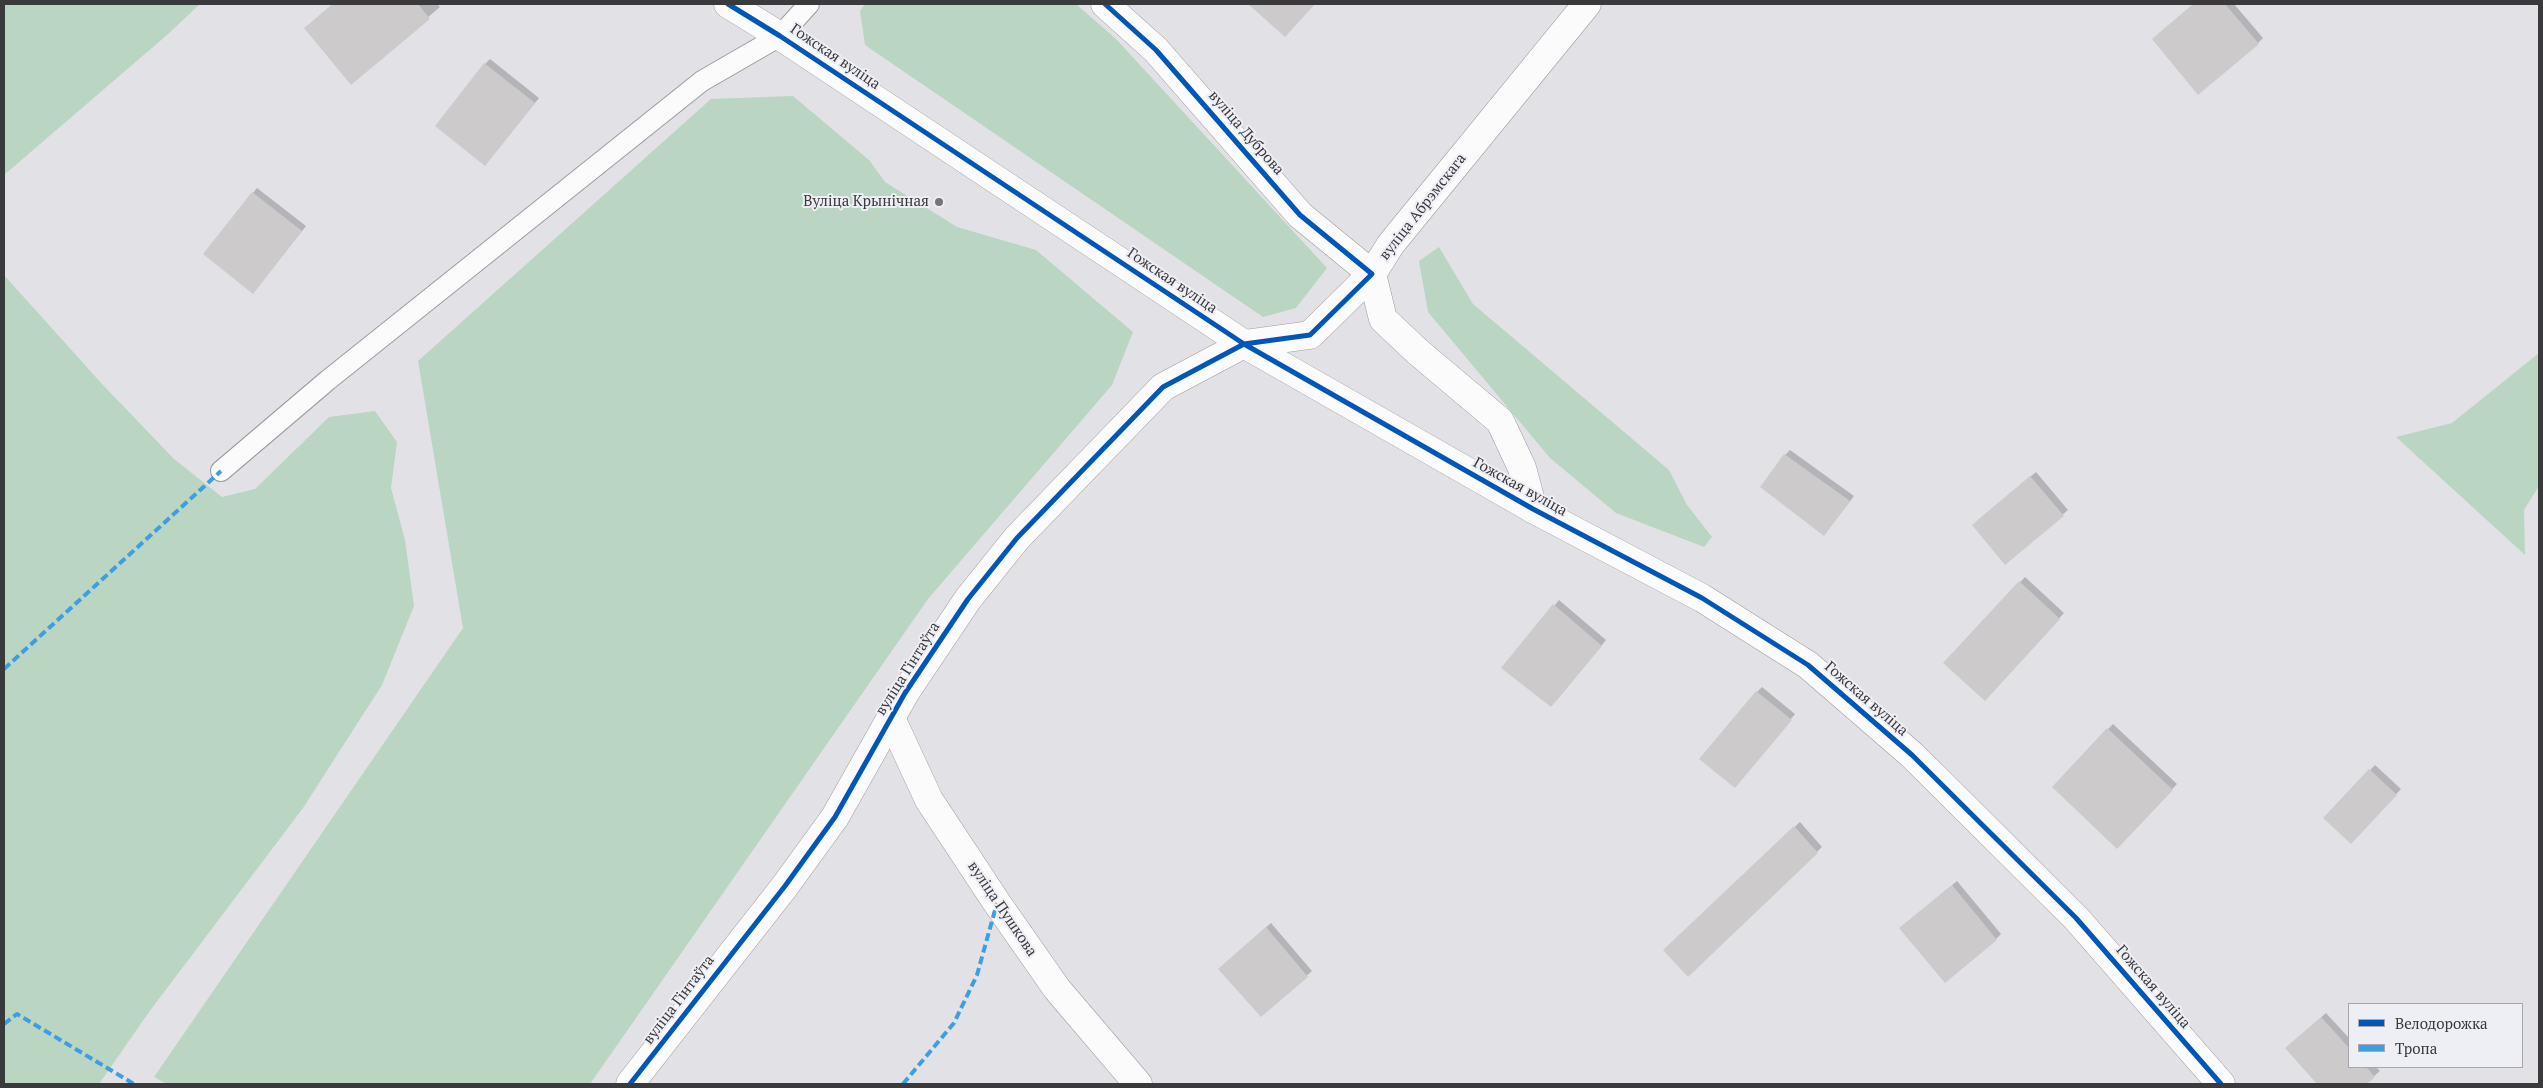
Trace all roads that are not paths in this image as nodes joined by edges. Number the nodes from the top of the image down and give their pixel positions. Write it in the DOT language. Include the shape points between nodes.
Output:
graph roads {
  1 [pos="728,4"];
  2 [pos="809,4"];
  3 [pos="1106,4"];
  4 [pos="1587,4"];
  5 [pos="780,36"];
  6 [pos="1372,274"];
  7 [pos="1244,344"];
  8 [pos="221,471"];
  9 [pos="1533,510"];
  10 [pos="891,718"];
  11 [pos="630,1084"];
  12 [pos="1138,1084"];
  13 [pos="2221,1084"];
  1 -- 5 [label="street, Гожская вуліца"];
  2 -- 5 [label="lane"];
  3 -- 6 [label="street, вуліца Дуброва" via="1156,50 1300,214"];
  4 -- 6 [label="street, вуліца Абрэмскага" via="1391,244"];
  5 -- 7 [label="street, Гожская вуліца"];
  5 -- 8 [label="lane" via="702,81 328,380"];
  6 -- 7 [label="street" via="1310,335"];
  6 -- 9 [label="street, вуліца Абрэмскага" via="1383,319 1500,421 1522,468"];
  7 -- 9 [label="street, Гожская вуліца"];
  7 -- 10 [label="street, вуліца Гінтаўта" via="1163,387 1017,538 968,599"];
  9 -- 13 [label="street, Гожская вуліца" via="1702,598 1808,665 1912,755 2076,918"];
  10 -- 11 [label="street, вуліца Гінтаўта" via="835,817"];
  10 -- 12 [label="street, вуліца Пушкова" via="929,800 997,904 1057,989"];
}
